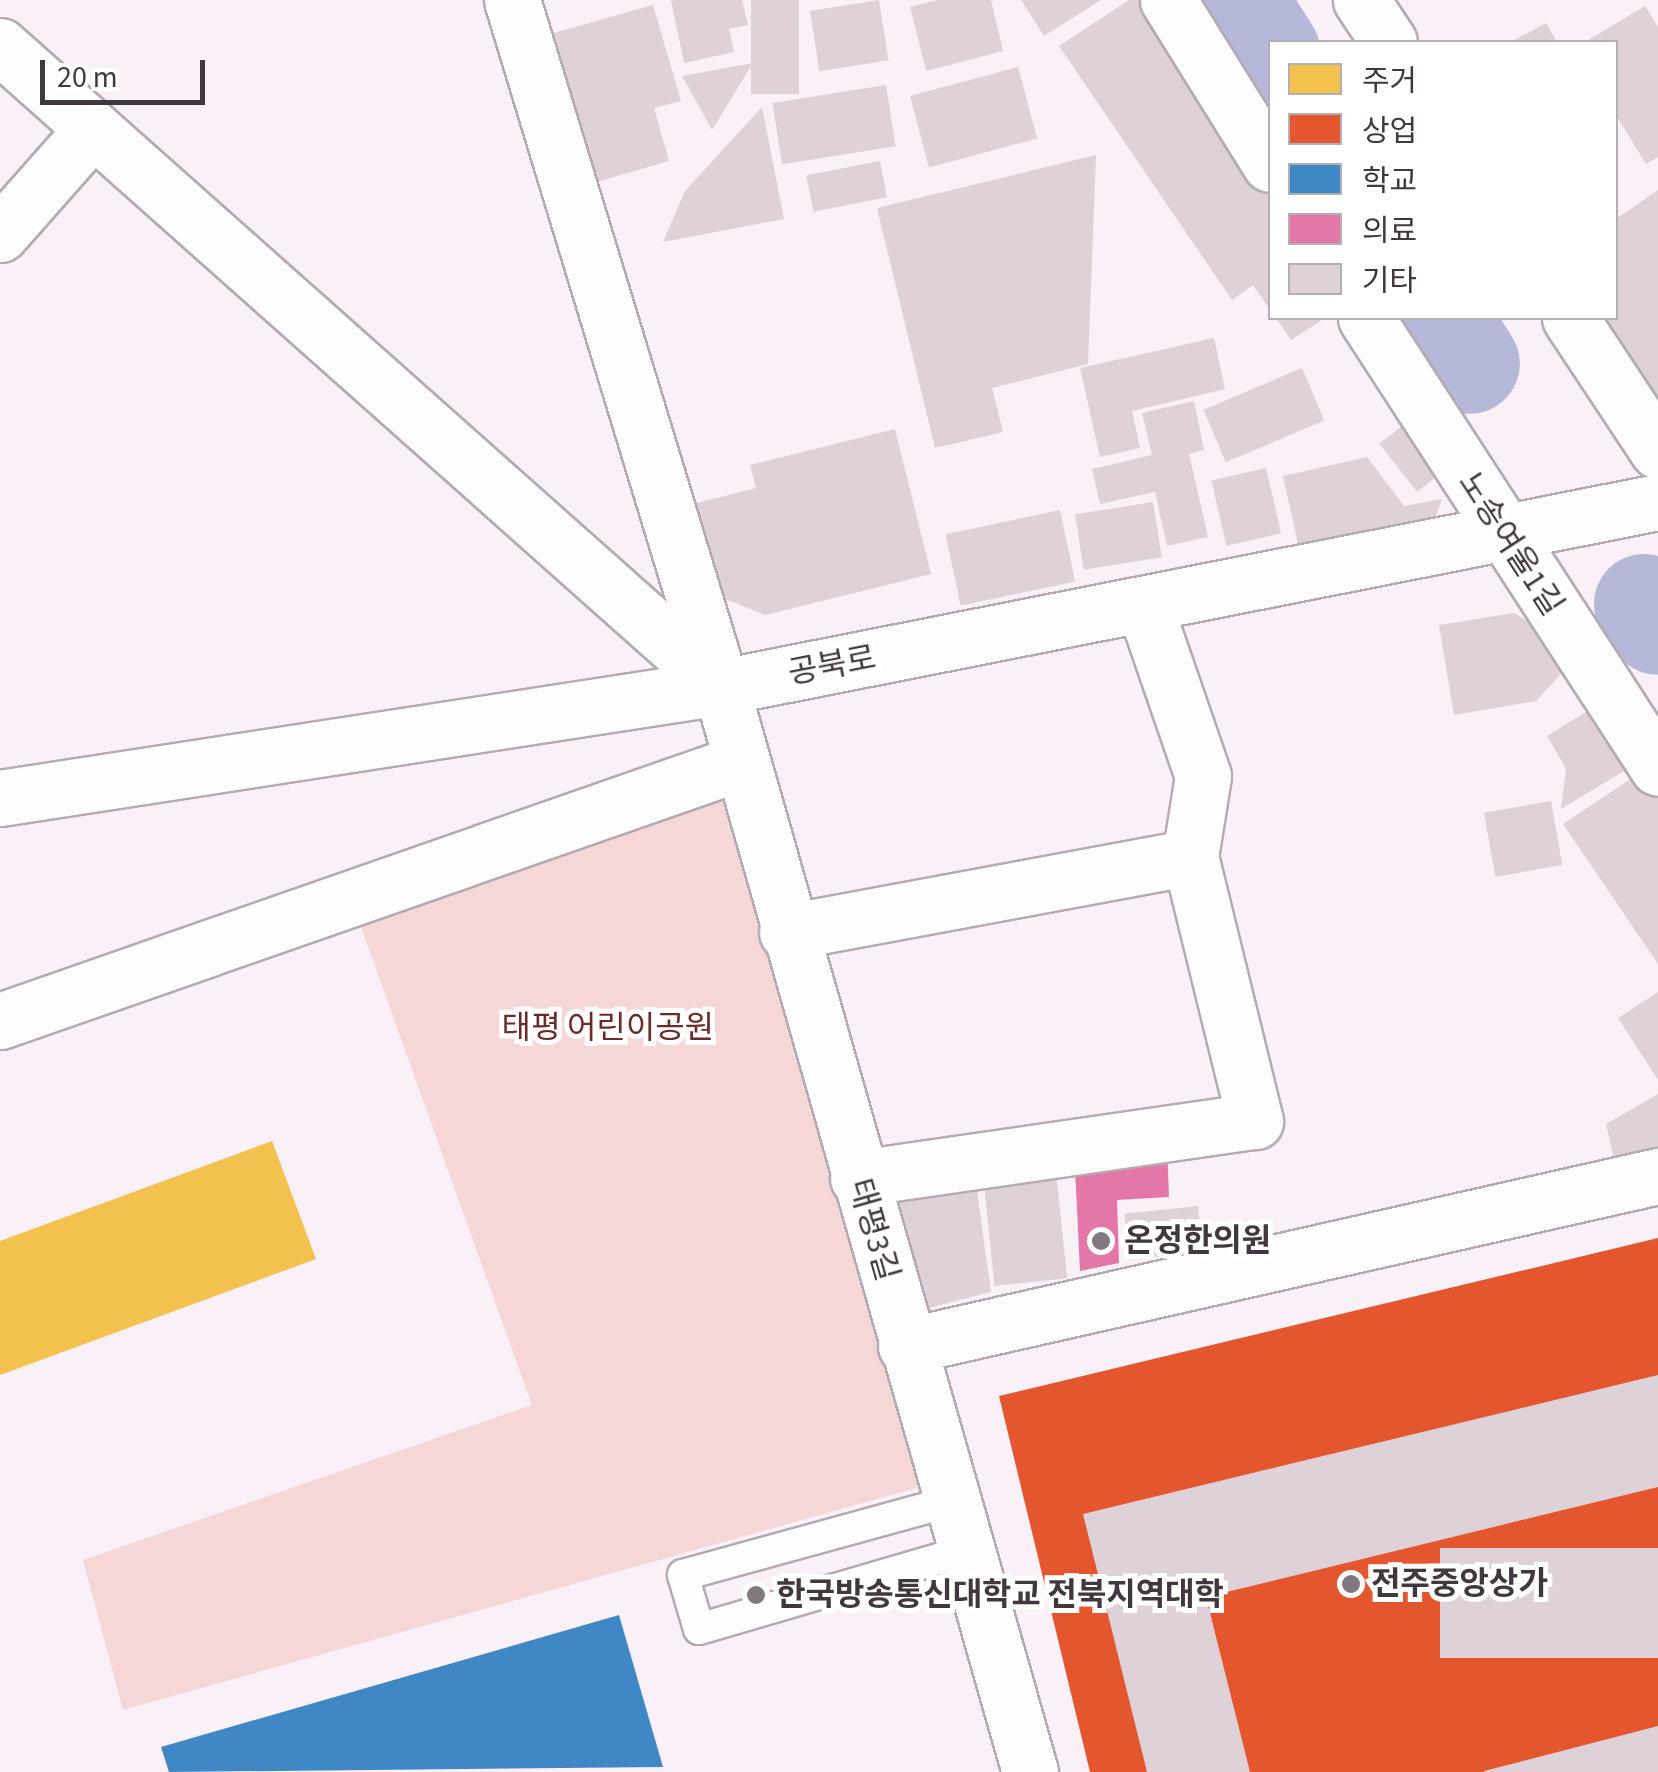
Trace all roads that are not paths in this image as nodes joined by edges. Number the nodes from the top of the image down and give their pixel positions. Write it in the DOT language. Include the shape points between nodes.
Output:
graph roads {
  1 [pos="512,0"];
  2 [pos="1168,0"];
  3 [pos="1361,0"];
  4 [pos="1388,40"];
  5 [pos="0,46"];
  6 [pos="91,131"];
  7 [pos="1268,161"];
  8 [pos="0,234"];
  9 [pos="1367,320"];
  10 [pos="1571,320"];
  11 [pos="1658,451"];
  12 [pos="1658,502"];
  13 [pos="1501,532"];
  14 [pos="1145,608"];
  15 [pos="721,687"];
  16 [pos="738,763"];
  17 [pos="1658,768"];
  18 [pos="0,798"];
  19 [pos="1190,858"];
  20 [pos="787,932"];
  21 [pos="0,1022"];
  22 [pos="1658,1176"];
  23 [pos="858,1178"];
  24 [pos="906,1346"];
  25 [pos="959,1526"];
  26 [pos="1030,1772"];
  1 -- 15 [label="street, 태평3길"];
  2 -- 7 [label="street"];
  3 -- 4 [label="street"];
  5 -- 6 [label="street"];
  6 -- 8 [label="street"];
  6 -- 15 [label="street"];
  9 -- 13 [label="street, 노송여울1길"];
  10 -- 11 [label="street"];
  12 -- 13 [label="street, 공북로"];
  13 -- 14 [label="street, 공북로"];
  13 -- 17 [label="street, 노송여울1길"];
  14 -- 15 [label="street, 공북로"];
  14 -- 19 [label="street" via="1203,776"];
  15 -- 16 [label="street, 태평3길"];
  15 -- 18 [label="street, 공북로"];
  16 -- 20 [label="street, 태평3길"];
  16 -- 21 [label="street"];
  19 -- 20 [label="street"];
  19 -- 23 [label="street" via="1256,1121"];
  20 -- 23 [label="street, 태평3길"];
  22 -- 24 [label="street"];
  23 -- 24 [label="street, 태평3길"];
  24 -- 25 [label="street, 태평3길"];
  25 -- 25 [label="lane" via="684,1576 699,1630"];
  25 -- 26 [label="street, 태평3길"];
}
